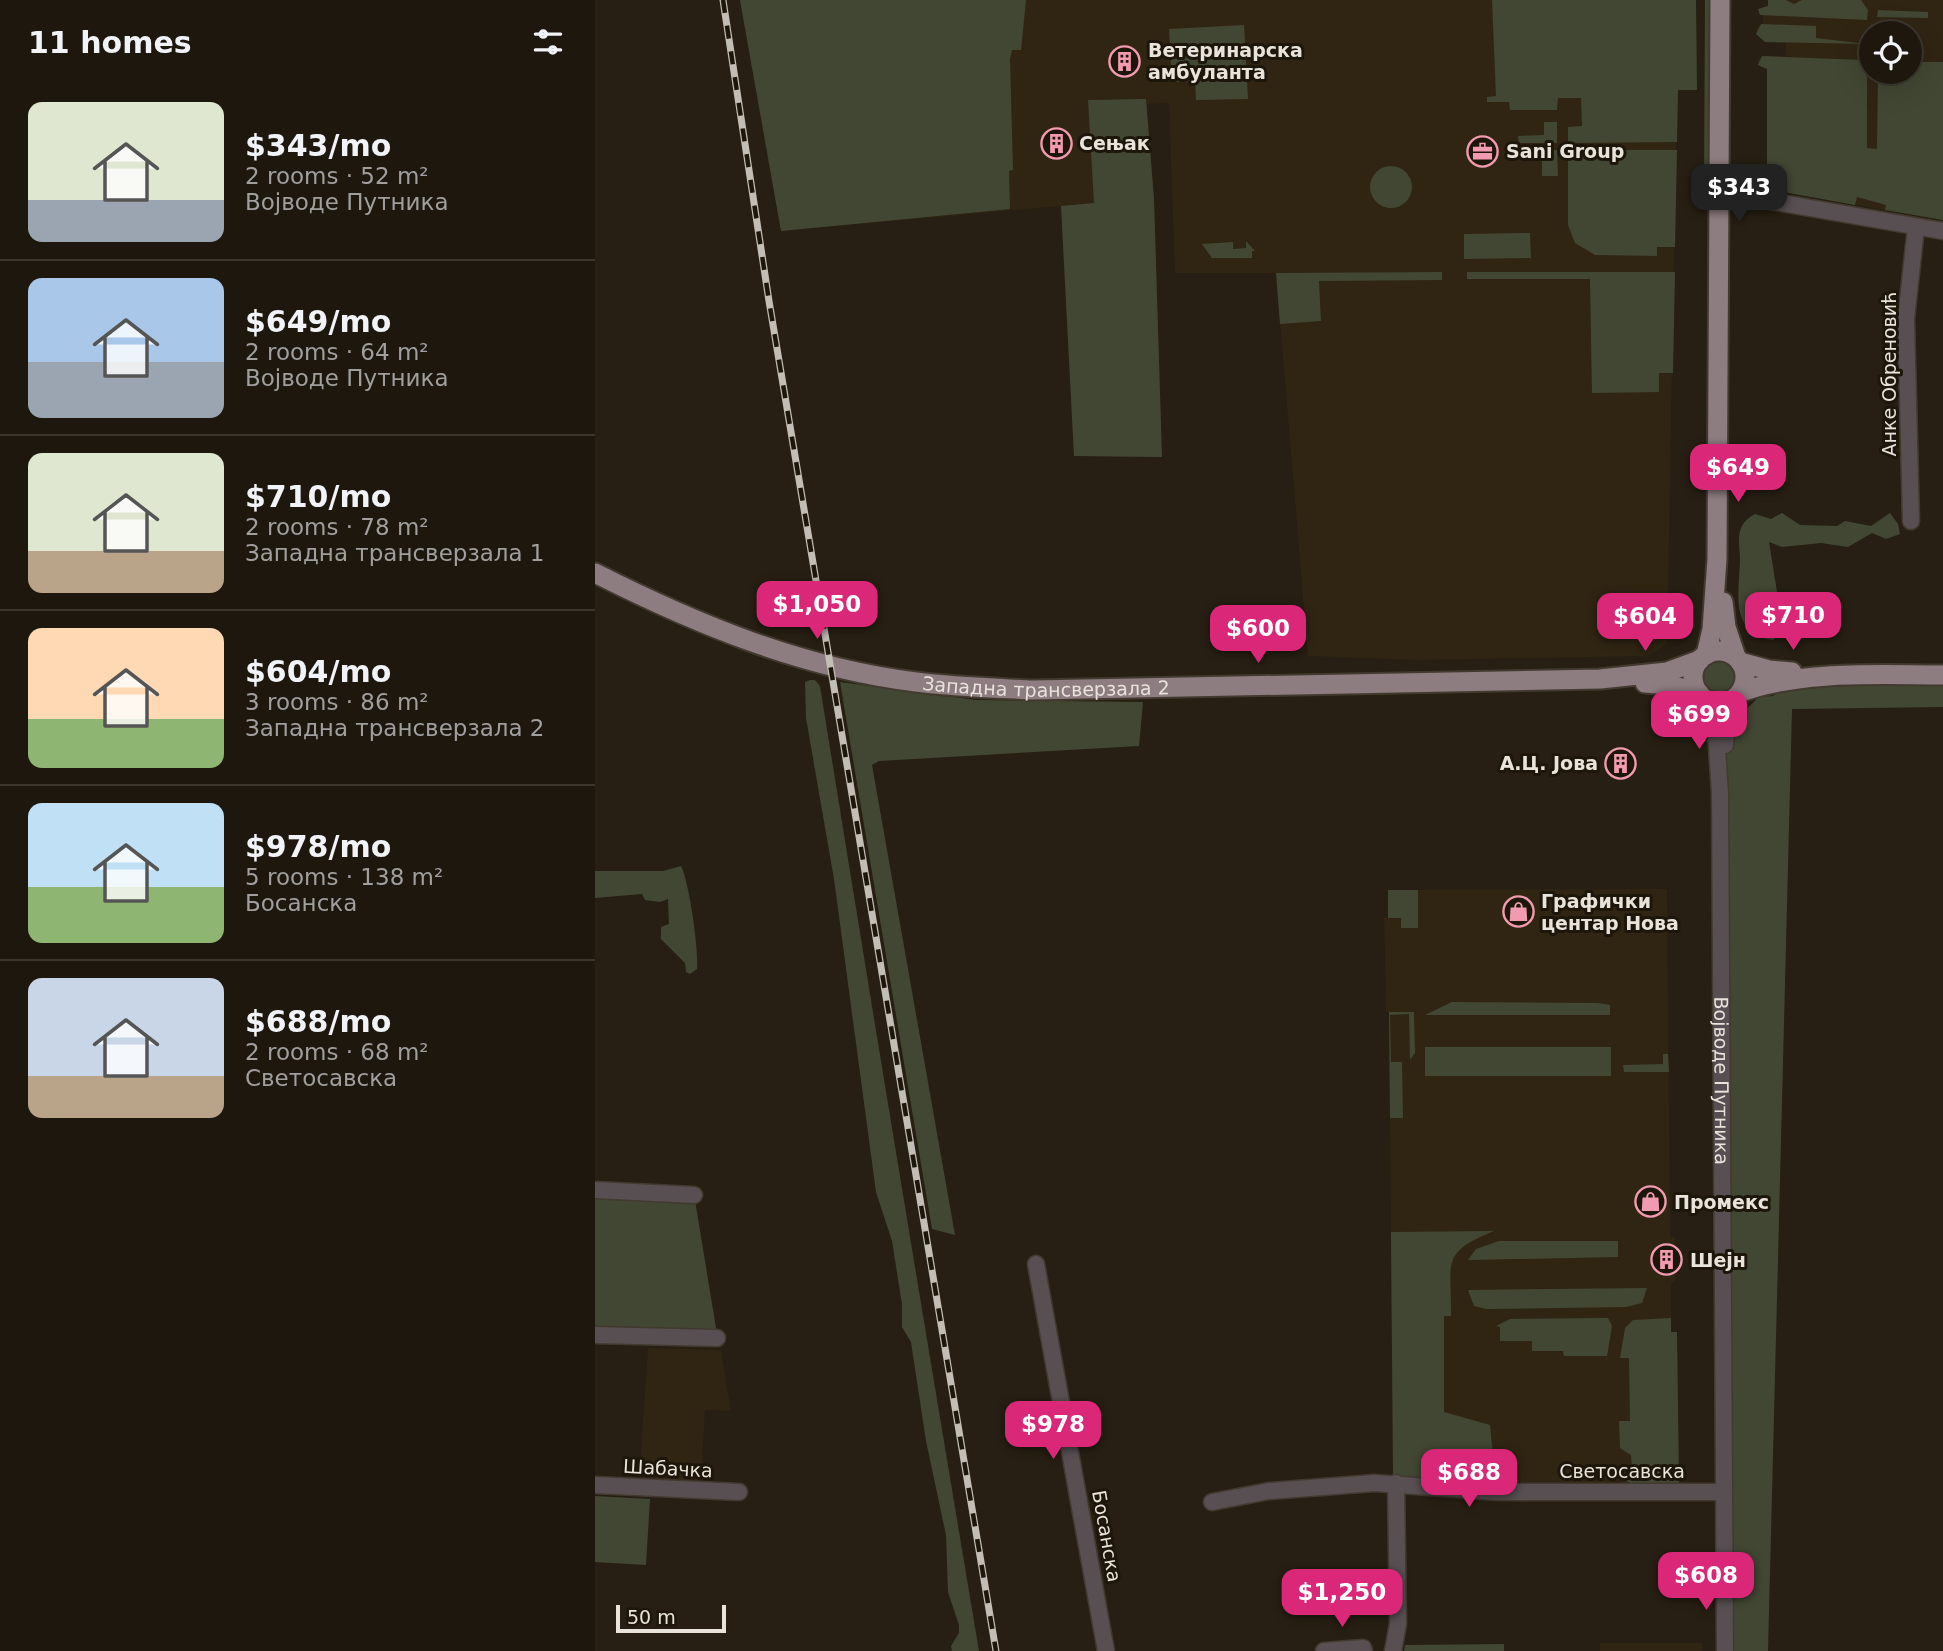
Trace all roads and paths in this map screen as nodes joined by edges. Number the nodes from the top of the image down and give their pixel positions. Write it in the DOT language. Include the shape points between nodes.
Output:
graph roads {
  1 [pos="1720,0"];
  2 [pos="1719,192"];
  3 [pos="1916,227"];
  4 [pos="1943,231"];
  5 [pos="1911,521"];
  6 [pos="1717,559"];
  7 [pos="595,573"];
  8 [pos="1703,657"];
  9 [pos="1738,660"];
  10 [pos="1943,675"];
  11 [pos="1838,676"];
  12 [pos="1600,679"];
  13 [pos="1739,695"];
  14 [pos="1703,697"];
  15 [pos="1720,793"];
  16 [pos="595,1190"];
  17 [pos="694,1195"];
  18 [pos="1036,1264"];
  19 [pos="595,1335"];
  20 [pos="717,1338"];
  21 [pos="1396,1483"];
  22 [pos="595,1485"];
  23 [pos="740,1492"];
  24 [pos="1724,1492"];
  25 [pos="1212,1502"];
  26 [pos="1364,1649"];
  27 [pos="1106,1651"];
  28 [pos="1324,1651"];
  29 [pos="1393,1651"];
  30 [pos="1725,1651"];
  1 -- 2 [label="main road"];
  2 -- 3 [label="street"];
  2 -- 6 [label="main road"];
  3 -- 4 [label="street"];
  3 -- 5 [label="street, Анке Обреновић" via="1906,319"];
  6 -- 8 [label="main road" via="1713,624"];
  6 -- 9 [label="main road" via="1725,627"];
  7 -- 12 [label="main road, Западна трансверзала 2" via="678,613 791,655 847,670 940,684 1033,690"];
  8 -- 9 [label="main road" via="1724,652"];
  8 -- 12 [label="main road, Западна трансверзала 2" via="1667,672"];
  8 -- 14 [label="main road" via="1693,676"];
  9 -- 11 [label="main road" via="1769,670"];
  9 -- 13 [label="main road" via="1745,680"];
  10 -- 11 [label="main road"];
  11 -- 13 [label="main road" via="1770,683"];
  12 -- 14 [label="main road, Западна трансверзала 2" via="1669,685"];
  13 -- 14 [label="main road" via="1722,703"];
  13 -- 15 [label="street, Војводе Путника" via="1725,729"];
  14 -- 15 [label="street, Војводе Путника" via="1716,733"];
  15 -- 24 [label="street, Војводе Путника"];
  16 -- 17 [label="street"];
  18 -- 27 [label="street, Босанска"];
  19 -- 20 [label="street"];
  21 -- 24 [label="street, Светосавска" via="1498,1492"];
  21 -- 25 [label="street, Светосавска" via="1282,1490"];
  21 -- 29 [label="street" via="1398,1624"];
  22 -- 23 [label="street, Шабачка"];
  24 -- 30 [label="street, Војводе Путника"];
  26 -- 28 [label="street"];
}
